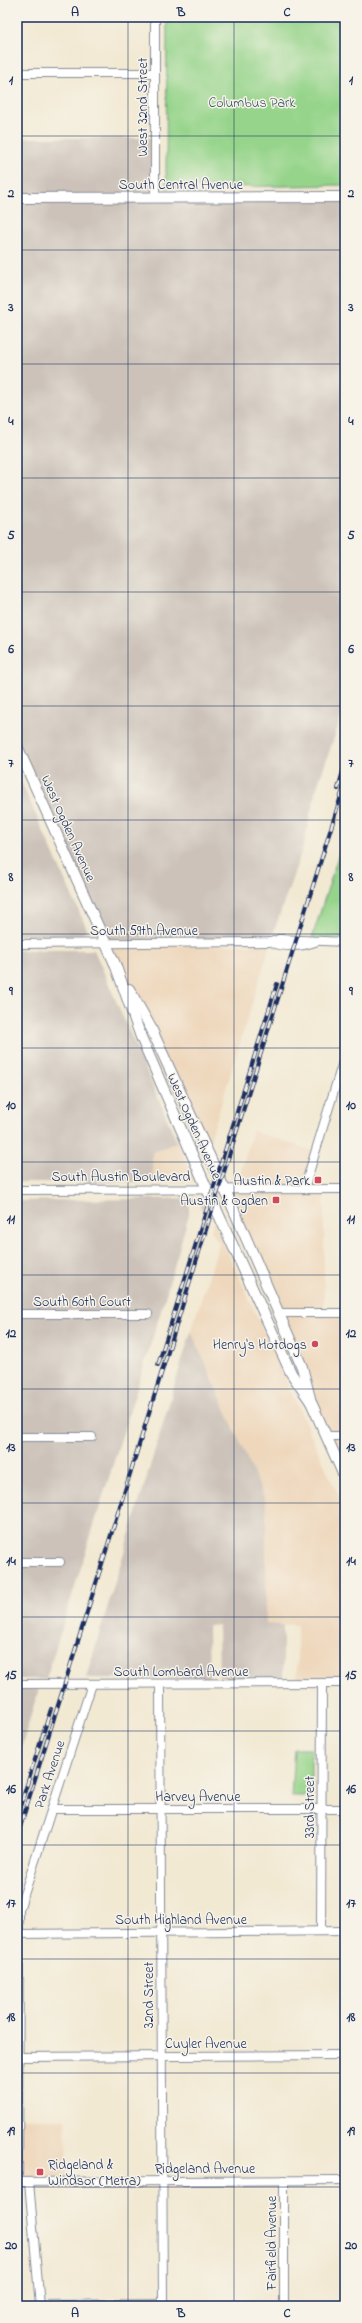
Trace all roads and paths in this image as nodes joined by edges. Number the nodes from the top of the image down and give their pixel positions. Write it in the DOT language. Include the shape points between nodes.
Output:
graph roads {
  1 [pos="155,17"];
  2 [pos="17,73"];
  3 [pos="155,73"];
  4 [pos="345,197"];
  5 [pos="17,198"];
  6 [pos="155,198"];
  7 [pos="17,746"];
  8 [pos="345,942"];
  9 [pos="106,943"];
  10 [pos="17,944"];
  11 [pos="115,964"];
  12 [pos="345,1055"];
  13 [pos="344,1063"];
  14 [pos="208,1189"];
  15 [pos="224,1189"];
  16 [pos="304,1189"];
  17 [pos="345,1189"];
  18 [pos="17,1190"];
  19 [pos="278,1313"];
  20 [pos="345,1313"];
  21 [pos="17,1314"];
  22 [pos="148,1314"];
  23 [pos="311,1402"];
  24 [pos="326,1436"];
  25 [pos="345,1436"];
  26 [pos="17,1437"];
  27 [pos="92,1437"];
  28 [pos="345,1478"];
  29 [pos="17,1562"];
  30 [pos="60,1562"];
  31 [pos="322,1683"];
  32 [pos="345,1683"];
  33 [pos="17,1684"];
  34 [pos="92,1684"];
  35 [pos="160,1684"];
  36 [pos="322,1808"];
  37 [pos="345,1808"];
  38 [pos="52,1809"];
  39 [pos="160,1809"];
  40 [pos="321,1931"];
  41 [pos="345,1931"];
  42 [pos="161,1933"];
  43 [pos="18,1934"];
  44 [pos="345,2055"];
  45 [pos="162,2056"];
  46 [pos="18,2057"];
  47 [pos="284,2180"];
  48 [pos="345,2180"];
  49 [pos="162,2181"];
  50 [pos="18,2182"];
  51 [pos="29,2182"];
  52 [pos="163,2305"];
  53 [pos="40,2306"];
  54 [pos="284,2306"];
  1 -- 3 [label="street, West 32nd Street"];
  2 -- 3 [label="street"];
  3 -- 6 [label="street, West 32nd Street"];
  4 -- 6 [label="main road, South Central Avenue"];
  5 -- 6 [label="main road, South Central Avenue"];
  7 -- 9 [label="main road, West Ogden Avenue"];
  8 -- 9 [label="street, South 59th Avenue" via="315,942 306,946 279,946 271,942"];
  9 -- 10 [label="street, South 59th Avenue"];
  9 -- 11 [label="main road, West Ogden Avenue"];
  11 -- 14 [label="main road, West Ogden Avenue" via="141,1037"];
  11 -- 15 [label="main road, West Ogden Avenue" via="151,1028"];
  12 -- 13 [label="street"];
  13 -- 16 [label="street"];
  14 -- 15 [label="street, South Austin Boulevard"];
  14 -- 18 [label="street, South Austin Boulevard"];
  14 -- 23 [label="main road, West Ogden Avenue" via="291,1372"];
  15 -- 16 [label="street, South Austin Boulevard"];
  15 -- 19 [label="main road, West Ogden Avenue"];
  16 -- 17 [label="street, South Austin Boulevard"];
  19 -- 20 [label="street"];
  19 -- 23 [label="main road, West Ogden Avenue" via="303,1370"];
  21 -- 22 [label="street, South 60th Court"];
  23 -- 24 [label="main road, West Ogden Avenue"];
  24 -- 25 [label="street"];
  24 -- 28 [label="main road, West Ogden Avenue"];
  26 -- 27 [label="street"];
  29 -- 30 [label="street"];
  31 -- 32 [label="street, South Lombard Avenue"];
  31 -- 35 [label="street, South Lombard Avenue"];
  31 -- 36 [label="street, 33rd Street"];
  33 -- 34 [label="street, South Lombard Avenue"];
  34 -- 35 [label="street, South Lombard Avenue"];
  34 -- 38 [label="street, Park Avenue"];
  35 -- 39 [label="street, 32nd Street"];
  36 -- 37 [label="street, Harvey Avenue"];
  36 -- 39 [label="street, Harvey Avenue"];
  36 -- 40 [label="street, 33rd Street"];
  38 -- 39 [label="street, Harvey Avenue"];
  38 -- 43 [label="street, Park Avenue" via="18,1910"];
  39 -- 42 [label="street, 32nd Street"];
  40 -- 41 [label="street, South Highland Avenue"];
  40 -- 42 [label="street, South Highland Avenue"];
  42 -- 43 [label="street, South Highland Avenue"];
  42 -- 45 [label="street, 32nd Street"];
  43 -- 46 [label="street, Park Avenue"];
  44 -- 45 [label="street, Cuyler Avenue"];
  45 -- 46 [label="street, Cuyler Avenue"];
  45 -- 49 [label="street, 32nd Street"];
  46 -- 50 [label="street, Park Avenue"];
  47 -- 48 [label="street, Ridgeland Avenue"];
  47 -- 49 [label="street, Ridgeland Avenue"];
  47 -- 54 [label="street, Fairfield Avenue"];
  49 -- 51 [label="street, Ridgeland Avenue"];
  49 -- 52 [label="street, 32nd Street"];
  50 -- 51 [label="street, Ridgeland Avenue"];
  51 -- 53 [label="street"];
  52 -- 53 [label="street"];
}
